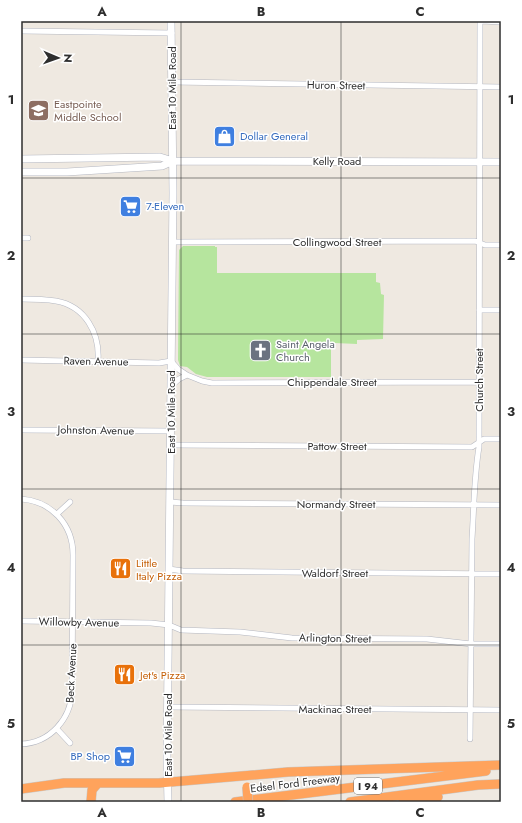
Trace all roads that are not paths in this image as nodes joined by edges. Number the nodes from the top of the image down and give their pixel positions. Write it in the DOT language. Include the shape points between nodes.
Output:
graph roads {
  1 [pos="171,21"];
  2 [pos="481,21"];
  3 [pos="501,22"];
  4 [pos="21,31"];
  5 [pos="172,33"];
  6 [pos="172,82"];
  7 [pos="480,87"];
  8 [pos="501,87"];
  9 [pos="105,157"];
  10 [pos="21,158"];
  11 [pos="47,159"];
  12 [pos="173,161"];
  13 [pos="480,161"];
  14 [pos="501,162"];
  15 [pos="21,163"];
  16 [pos="21,172"];
  17 [pos="67,172"];
  18 [pos="21,238"];
  19 [pos="28,238"];
  20 [pos="172,242"];
  21 [pos="480,243"];
  22 [pos="501,245"];
  23 [pos="21,299"];
  24 [pos="479,310"];
  25 [pos="501,310"];
  26 [pos="21,360"];
  27 [pos="98,361"];
  28 [pos="171,361"];
  29 [pos="187,375"];
  30 [pos="479,382"];
  31 [pos="171,386"];
  32 [pos="21,430"];
  33 [pos="171,431"];
  34 [pos="501,439"];
  35 [pos="478,443"];
  36 [pos="171,445"];
  37 [pos="21,499"];
  38 [pos="70,502"];
  39 [pos="170,502"];
  40 [pos="474,505"];
  41 [pos="501,505"];
  42 [pos="57,514"];
  43 [pos="169,569"];
  44 [pos="471,574"];
  45 [pos="501,574"];
  46 [pos="21,621"];
  47 [pos="73,622"];
  48 [pos="169,625"];
  49 [pos="471,644"];
  50 [pos="501,644"];
  51 [pos="168,707"];
  52 [pos="470,710"];
  53 [pos="501,710"];
  54 [pos="56,729"];
  55 [pos="470,739"];
  56 [pos="70,743"];
  57 [pos="21,744"];
  58 [pos="501,764"];
  59 [pos="501,770"];
  60 [pos="238,776"];
  61 [pos="168,782"];
  62 [pos="98,783"];
  63 [pos="501,784"];
  64 [pos="21,789"];
  65 [pos="501,789"];
  66 [pos="92,797"];
  67 [pos="168,802"];
  68 [pos="234,802"];
  69 [pos="248,802"];
  70 [pos="350,802"];
  71 [pos="404,802"];
  1 -- 5 [label="main road, East 10 Mile Road"];
  2 -- 3 [label="street"];
  2 -- 7 [label="street, Church Street"];
  4 -- 5 [label="street"];
  5 -- 6 [label="main road, East 10 Mile Road"];
  6 -- 7 [label="street, Huron Street"];
  6 -- 12 [label="main road, East 10 Mile Road"];
  7 -- 8 [label="street, Huron Street"];
  7 -- 13 [label="street, Church Street"];
  9 -- 11 [label="main road, Kelly Road"];
  9 -- 12 [label="main road, Kelly Road" via="160,157"];
  9 -- 17 [label="main road" via="107,162 104,166 80,167"];
  10 -- 11 [label="main road, Kelly Road"];
  11 -- 15 [label="main road" via="42,163"];
  12 -- 13 [label="main road, Kelly Road"];
  12 -- 17 [label="main road, Kelly Road" via="162,166"];
  12 -- 20 [label="main road, East 10 Mile Road"];
  13 -- 14 [label="main road, Kelly Road"];
  13 -- 21 [label="street, Church Street"];
  16 -- 17 [label="main road, Kelly Road"];
  18 -- 19 [label="street"];
  20 -- 21 [label="street, Collingwood Street"];
  20 -- 28 [label="main road, East 10 Mile Road"];
  21 -- 22 [label="street, Collingwood Street"];
  21 -- 24 [label="street, Church Street"];
  23 -- 27 [label="street" via="54,300 76,309 87,319 94,332"];
  24 -- 25 [label="street"];
  24 -- 30 [label="street, Church Street"];
  26 -- 27 [label="street, Raven Avenue"];
  27 -- 28 [label="street, Raven Avenue"];
  28 -- 29 [label="street, Chippendale Street"];
  28 -- 31 [label="main road, East 10 Mile Road"];
  29 -- 30 [label="street, Chippendale Street" via="212,383"];
  29 -- 31 [label="street" via="179,378"];
  30 -- 35 [label="street, Church Street"];
  31 -- 33 [label="main road, East 10 Mile Road"];
  32 -- 33 [label="street, Johnston Avenue"];
  33 -- 36 [label="main road, East 10 Mile Road"];
  34 -- 35 [label="street, Pattow Street" via="484,439"];
  35 -- 36 [label="street, Pattow Street" via="472,447"];
  35 -- 40 [label="street, Church Street"];
  36 -- 39 [label="main road, East 10 Mile Road"];
  37 -- 42 [label="street" via="45,505"];
  38 -- 42 [label="street"];
  39 -- 40 [label="street, Normandy Street"];
  39 -- 43 [label="main road, East 10 Mile Road"];
  40 -- 41 [label="street, Normandy Street"];
  40 -- 44 [label="street, Church Street"];
  42 -- 47 [label="street, Beck Avenue" via="69,531 73,548"];
  43 -- 44 [label="street, Waldorf Street"];
  43 -- 48 [label="main road, East 10 Mile Road"];
  44 -- 45 [label="street, Waldorf Street"];
  44 -- 49 [label="street, Church Street"];
  46 -- 47 [label="street, Willowby Avenue"];
  47 -- 48 [label="street, Willowby Avenue"];
  47 -- 54 [label="street, Beck Avenue" via="72,695 67,714"];
  48 -- 49 [label="street, Arlington Street" via="181,630 240,632 292,638 427,639"];
  48 -- 51 [label="main road, East 10 Mile Road"];
  49 -- 50 [label="street, Arlington Street"];
  49 -- 52 [label="street, Church Street"];
  51 -- 52 [label="street, Mackinac Street"];
  51 -- 61 [label="main road, East 10 Mile Road"];
  52 -- 53 [label="street, Mackinac Street"];
  52 -- 55 [label="street, Church Street"];
  54 -- 56 [label="street"];
  54 -- 57 [label="street, Beck Avenue" via="39,740"];
  58 -- 60 [label="highway"];
  59 -- 68 [label="highway, Edsel Ford Freeway / I 94"];
  60 -- 61 [label="highway"];
  60 -- 69 [label="highway, bridge" via="245,780"];
  61 -- 62 [label="highway"];
  61 -- 67 [label="main road, East 10 Mile Road"];
  62 -- 64 [label="highway" via="53,784"];
  62 -- 66 [label="highway" via="94,787"];
  63 -- 70 [label="highway, I 94"];
  65 -- 71 [label="highway"];
}
